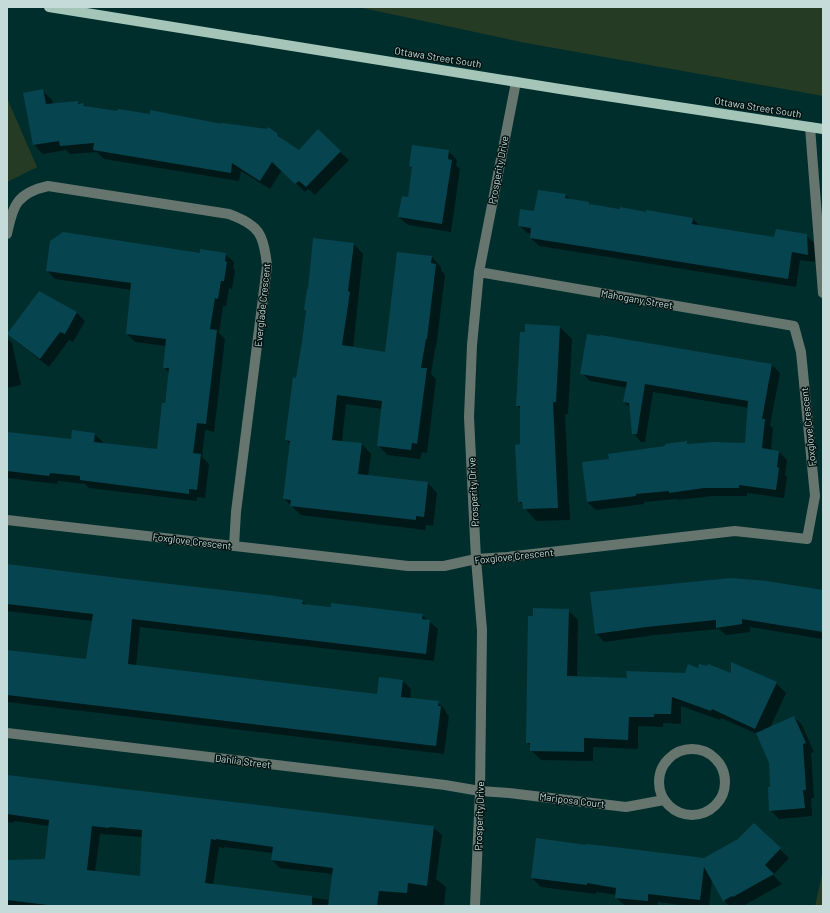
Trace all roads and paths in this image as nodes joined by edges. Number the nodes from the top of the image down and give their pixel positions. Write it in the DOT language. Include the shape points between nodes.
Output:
graph roads {
  1 [pos="49,7"];
  2 [pos="516,82"];
  3 [pos="810,127"];
  4 [pos="823,129"];
  5 [pos="7,234"];
  6 [pos="479,272"];
  7 [pos="823,293"];
  8 [pos="794,326"];
  9 [pos="7,520"];
  10 [pos="234,546"];
  11 [pos="476,559"];
  12 [pos="7,733"];
  13 [pos="480,791"];
  14 [pos="664,800"];
  15 [pos="475,906"];
  1 -- 2 [label="main road, Ottawa Street South"];
  2 -- 3 [label="main road, Ottawa Street South"];
  2 -- 6 [label="street, Prosperity Drive"];
  3 -- 4 [label="main road, Ottawa Street South"];
  3 -- 7 [label="street"];
  5 -- 10 [label="street, Everglade Crescent" via="15,204 34,189 48,186 229,214 244,220 257,230 265,246 267,266"];
  6 -- 8 [label="street, Mahogany Street"];
  6 -- 11 [label="street, Prosperity Drive" via="472,345 470,417"];
  8 -- 11 [label="street, Foxglove Crescent" via="801,352 815,496 807,539 735,531"];
  9 -- 10 [label="street, Foxglove Crescent"];
  10 -- 11 [label="street, Foxglove Crescent" via="408,566 444,566"];
  11 -- 13 [label="street, Prosperity Drive" via="482,630"];
  12 -- 13 [label="street, Dahlia Street"];
  13 -- 14 [label="street, Mariposa Court" via="626,807"];
  13 -- 15 [label="street, Prosperity Drive"];
  14 -- 14 [label="street" via="672,809 694,816 715,807 726,787 721,765 714,757 700,750 684,750 675,754 661,770 660,791"];
}
